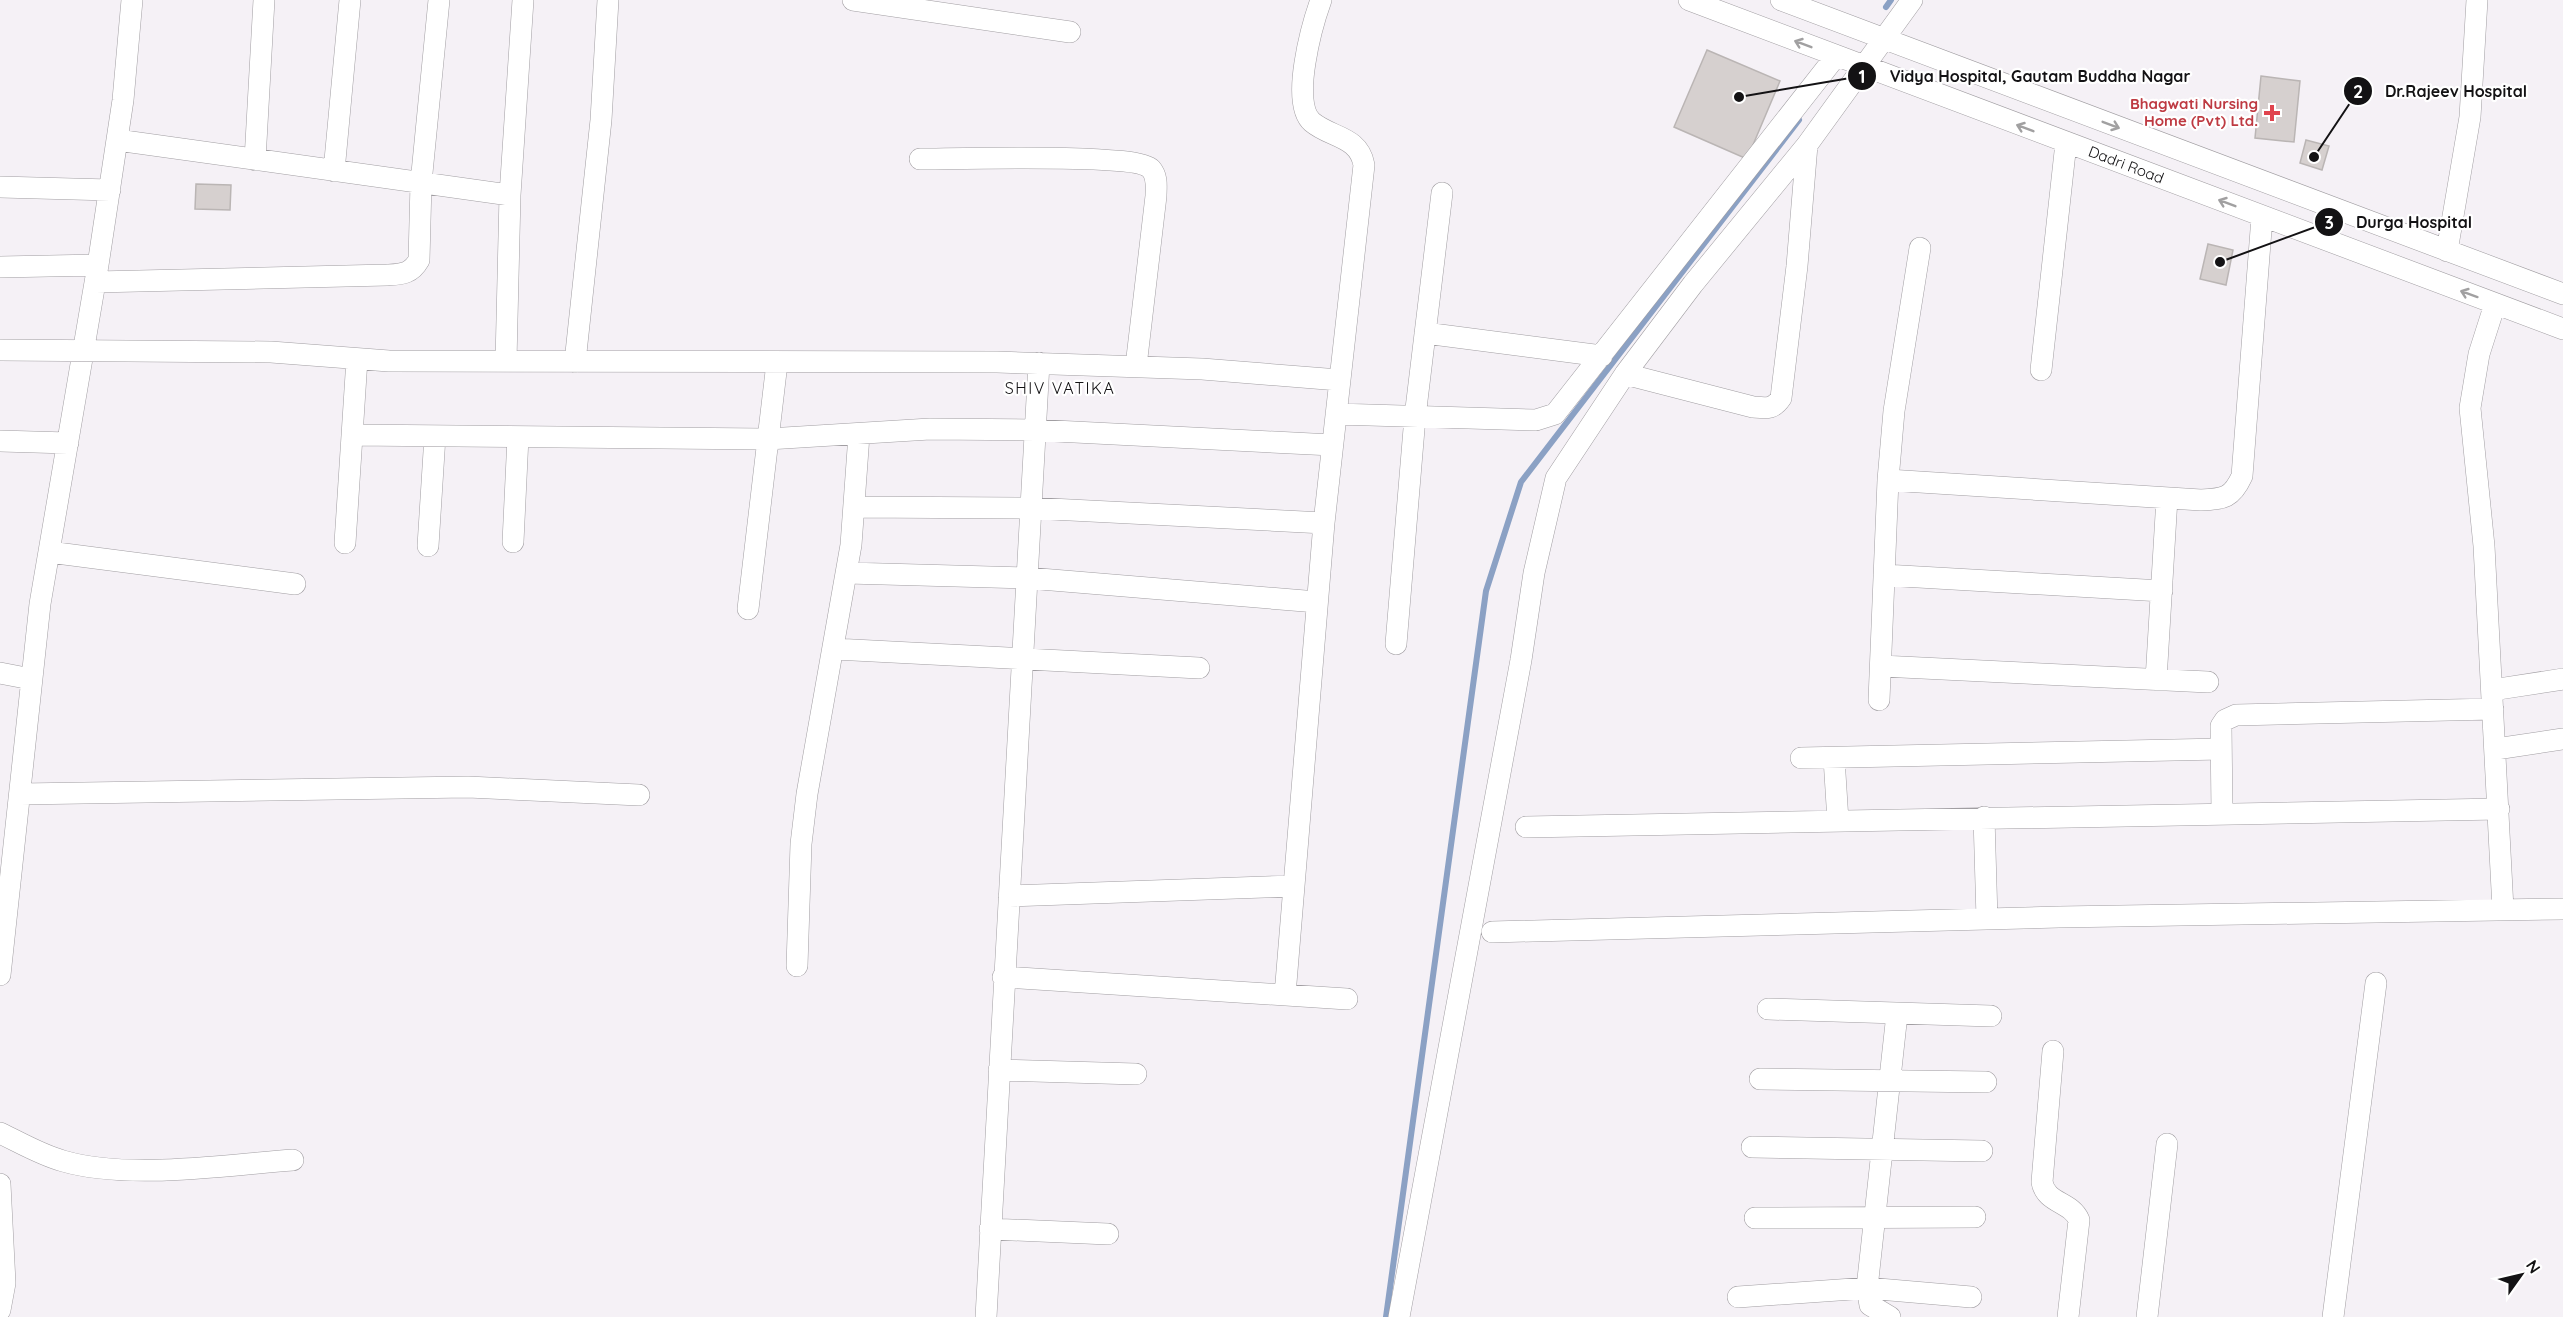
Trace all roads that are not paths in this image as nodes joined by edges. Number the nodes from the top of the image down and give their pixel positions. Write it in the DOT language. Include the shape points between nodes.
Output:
graph roads {
  1 [pos="132,0"];
  2 [pos="264,0"];
  3 [pos="350,0"];
  4 [pos="439,0"];
  5 [pos="523,0"];
  6 [pos="608,0"];
  7 [pos="853,0"];
  8 [pos="1321,0"];
  9 [pos="1689,0"];
  10 [pos="1781,0"];
  11 [pos="1912,0"];
  12 [pos="2477,0"];
  13 [pos="893,3"];
  14 [pos="1070,32"];
  15 [pos="1883,40"];
  16 [pos="1836,57"];
  17 [pos="1864,67"];
  18 [pos="117,140"];
  19 [pos="2066,143"];
  20 [pos="1806,145"];
  21 [pos="920,159"];
  22 [pos="255,160"];
  23 [pos="334,171"];
  24 [pos="421,183"];
  25 [pos="0,187"];
  26 [pos="110,189"];
  27 [pos="1442,194"];
  28 [pos="510,195"];
  29 [pos="2262,217"];
  30 [pos="1920,248"];
  31 [pos="2447,251"];
  32 [pos="0,267"];
  33 [pos="97,274"];
  34 [pos="2563,294"];
  35 [pos="2495,304"];
  36 [pos="2563,329"];
  37 [pos="1425,333"];
  38 [pos="0,350"];
  39 [pos="84,352"];
  40 [pos="1602,356"];
  41 [pos="357,359"];
  42 [pos="506,361"];
  43 [pos="575,362"];
  44 [pos="777,363"];
  45 [pos="1039,363"];
  46 [pos="1136,366"];
  47 [pos="2041,370"];
  48 [pos="1625,374"];
  49 [pos="1339,380"];
  50 [pos="1336,414"];
  51 [pos="1415,417"];
  52 [pos="1035,430"];
  53 [pos="352,435"];
  54 [pos="859,435"];
  55 [pos="435,436"];
  56 [pos="518,437"];
  57 [pos="768,440"];
  58 [pos="0,441"];
  59 [pos="68,443"];
  60 [pos="1332,445"];
  61 [pos="1888,480"];
  62 [pos="2168,498"];
  63 [pos="854,507"];
  64 [pos="1031,508"];
  65 [pos="1324,523"];
  66 [pos="513,542"];
  67 [pos="345,543"];
  68 [pos="428,546"];
  69 [pos="49,552"];
  70 [pos="847,573"];
  71 [pos="1884,575"];
  72 [pos="1028,578"];
  73 [pos="295,584"];
  74 [pos="2162,591"];
  75 [pos="1317,602"];
  76 [pos="748,609"];
  77 [pos="1396,644"];
  78 [pos="834,648"];
  79 [pos="1024,658"];
  80 [pos="1881,666"];
  81 [pos="1199,668"];
  82 [pos="0,673"];
  83 [pos="31,679"];
  84 [pos="2563,679"];
  85 [pos="2156,680"];
  86 [pos="2208,682"];
  87 [pos="2493,699"];
  88 [pos="1879,700"];
  89 [pos="2563,739"];
  90 [pos="2221,749"];
  91 [pos="2496,750"];
  92 [pos="1801,758"];
  93 [pos="1834,758"];
  94 [pos="21,794"];
  95 [pos="639,795"];
  96 [pos="2499,809"];
  97 [pos="2222,812"];
  98 [pos="1984,817"];
  99 [pos="1838,821"];
  100 [pos="1526,827"];
  101 [pos="1294,886"];
  102 [pos="1009,896"];
  103 [pos="2504,909"];
  104 [pos="2563,909"];
  105 [pos="1987,919"];
  106 [pos="1491,932"];
  107 [pos="797,966"];
  108 [pos="0,975"];
  109 [pos="1003,977"];
  110 [pos="2376,983"];
  111 [pos="1285,995"];
  112 [pos="1347,999"];
  113 [pos="1768,1009"];
  114 [pos="1897,1014"];
  115 [pos="1991,1016"];
  116 [pos="2053,1051"];
  117 [pos="999,1070"];
  118 [pos="1136,1074"];
  119 [pos="1760,1079"];
  120 [pos="1890,1081"];
  121 [pos="1986,1082"];
  122 [pos="0,1133"];
  123 [pos="2167,1144"];
  124 [pos="1752,1147"];
  125 [pos="1882,1150"];
  126 [pos="1982,1151"];
  127 [pos="293,1160"];
  128 [pos="0,1184"];
  129 [pos="1873,1216"];
  130 [pos="1974,1217"];
  131 [pos="1755,1218"];
  132 [pos="990,1229"];
  133 [pos="1108,1234"];
  134 [pos="1867,1288"];
  135 [pos="1738,1297"];
  136 [pos="1971,1297"];
  137 [pos="0,1310"];
  138 [pos="986,1317"];
  139 [pos="1399,1317"];
  140 [pos="1890,1317"];
  141 [pos="2068,1317"];
  142 [pos="2147,1317"];
  143 [pos="2333,1317"];
  1 -- 18 [label="street"];
  2 -- 22 [label="street"];
  3 -- 23 [label="street"];
  4 -- 24 [label="street"];
  5 -- 28 [label="street"];
  6 -- 43 [label="street" via="602,120"];
  7 -- 13 [label="street"];
  8 -- 49 [label="street" via="1306,54 1304,110 1311,121 1356,146 1364,165"];
  16 -- 9 [label="street, Dadri Road, one-way"];
  10 -- 15 [label="street"];
  11 -- 15 [label="street"];
  12 -- 31 [label="street" via="2470,117"];
  13 -- 14 [label="street"];
  15 -- 17 [label="street"];
  15 -- 31 [label="street, one-way"];
  16 -- 17 [label="street, Dadri Road"];
  16 -- 40 [label="street"];
  19 -- 17 [label="street, Dadri Road, one-way"];
  17 -- 20 [label="street"];
  18 -- 22 [label="street"];
  18 -- 26 [label="street"];
  29 -- 19 [label="street, Dadri Road, one-way"];
  19 -- 47 [label="street"];
  20 -- 48 [label="street"];
  20 -- 48 [label="street" via="1797,266 1777,405 1768,409 1753,406"];
  21 -- 46 [label="street" via="1104,160 1143,164 1152,170 1156,196"];
  22 -- 23 [label="street"];
  23 -- 24 [label="street"];
  24 -- 28 [label="street"];
  24 -- 33 [label="street" via="419,260 405,274"];
  25 -- 26 [label="street"];
  26 -- 33 [label="street"];
  27 -- 37 [label="street"];
  28 -- 42 [label="street"];
  35 -- 29 [label="street, Dadri Road, one-way"];
  29 -- 62 [label="street" via="2242,476 2236,490 2221,499"];
  30 -- 61 [label="street" via="1894,411"];
  31 -- 34 [label="street"];
  32 -- 33 [label="street"];
  33 -- 39 [label="street"];
  35 -- 36 [label="street, Dadri Road"];
  35 -- 87 [label="street" via="2479,354 2470,408 2484,546"];
  37 -- 40 [label="street"];
  37 -- 51 [label="street"];
  38 -- 39 [label="street"];
  39 -- 41 [label="street" via="271,352"];
  39 -- 59 [label="street"];
  40 -- 51 [label="street" via="1566,403 1546,419"];
  41 -- 42 [label="street"];
  41 -- 53 [label="street"];
  42 -- 43 [label="street"];
  43 -- 44 [label="street"];
  44 -- 45 [label="street"];
  44 -- 57 [label="street"];
  45 -- 46 [label="street"];
  45 -- 52 [label="street"];
  46 -- 49 [label="street"];
  48 -- 139 [label="street" via="1556,478 1547,510"];
  49 -- 50 [label="street"];
  50 -- 51 [label="street"];
  50 -- 60 [label="street"];
  51 -- 77 [label="street"];
  52 -- 54 [label="street" via="930,429"];
  52 -- 60 [label="street"];
  52 -- 64 [label="street"];
  53 -- 55 [label="street"];
  53 -- 67 [label="street"];
  54 -- 57 [label="street"];
  54 -- 63 [label="street"];
  55 -- 56 [label="street"];
  55 -- 68 [label="street"];
  56 -- 57 [label="street"];
  56 -- 66 [label="street"];
  57 -- 76 [label="street"];
  58 -- 59 [label="street"];
  59 -- 69 [label="street"];
  60 -- 65 [label="street"];
  61 -- 62 [label="street"];
  61 -- 71 [label="street"];
  62 -- 74 [label="street"];
  63 -- 64 [label="street"];
  63 -- 70 [label="street"];
  64 -- 65 [label="street"];
  64 -- 72 [label="street"];
  65 -- 75 [label="street"];
  69 -- 73 [label="street"];
  69 -- 83 [label="street"];
  70 -- 72 [label="street"];
  70 -- 78 [label="street"];
  71 -- 74 [label="street"];
  71 -- 80 [label="street"];
  72 -- 75 [label="street"];
  72 -- 79 [label="street"];
  74 -- 85 [label="street"];
  75 -- 101 [label="street"];
  78 -- 79 [label="street"];
  78 -- 107 [label="street" via="801,844"];
  79 -- 81 [label="street"];
  79 -- 102 [label="street"];
  80 -- 85 [label="street"];
  80 -- 88 [label="street"];
  82 -- 83 [label="street"];
  83 -- 94 [label="street"];
  84 -- 87 [label="street"];
  85 -- 86 [label="street"];
  87 -- 90 [label="street" via="2236,715 2221,726"];
  87 -- 91 [label="street"];
  89 -- 91 [label="street"];
  90 -- 93 [label="street"];
  90 -- 97 [label="street"];
  91 -- 96 [label="street"];
  92 -- 93 [label="street"];
  93 -- 99 [label="street"];
  94 -- 95 [label="street" via="468,787"];
  94 -- 108 [label="street"];
  96 -- 97 [label="street"];
  96 -- 103 [label="street"];
  97 -- 98 [label="street"];
  98 -- 99 [label="street"];
  98 -- 105 [label="street"];
  99 -- 100 [label="street"];
  101 -- 102 [label="street"];
  101 -- 111 [label="street"];
  102 -- 109 [label="street"];
  103 -- 104 [label="street"];
  103 -- 105 [label="street"];
  105 -- 106 [label="street"];
  109 -- 111 [label="street"];
  109 -- 117 [label="street"];
  110 -- 143 [label="street"];
  111 -- 112 [label="street"];
  113 -- 114 [label="street"];
  114 -- 115 [label="street"];
  114 -- 120 [label="street"];
  116 -- 141 [label="street" via="2042,1182 2045,1193 2071,1209 2079,1220"];
  117 -- 118 [label="street"];
  117 -- 132 [label="street"];
  119 -- 120 [label="street"];
  120 -- 121 [label="street"];
  120 -- 125 [label="street"];
  122 -- 127 [label="street" via="64,1161 105,1167 147,1169"];
  123 -- 142 [label="street"];
  124 -- 125 [label="street"];
  125 -- 126 [label="street"];
  125 -- 129 [label="street"];
  128 -- 137 [label="street" via="4,1283"];
  129 -- 130 [label="street"];
  129 -- 131 [label="street"];
  129 -- 134 [label="street"];
  132 -- 133 [label="street"];
  132 -- 138 [label="street"];
  134 -- 135 [label="street"];
  134 -- 136 [label="street"];
  134 -- 140 [label="street" via="1870,1305"];
}
